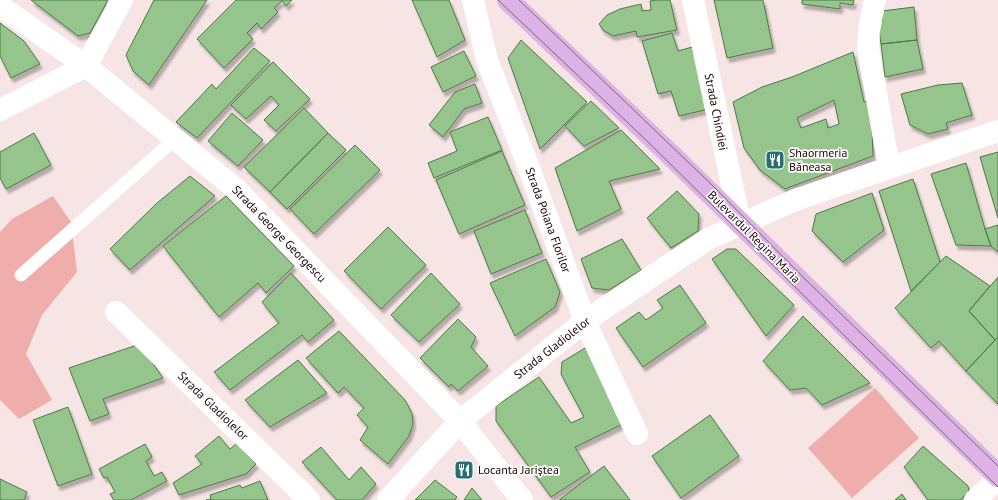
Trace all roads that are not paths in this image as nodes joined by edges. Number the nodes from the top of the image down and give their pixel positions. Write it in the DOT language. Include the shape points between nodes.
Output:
graph roads {
  1 [pos="122,0"];
  2 [pos="473,0"];
  3 [pos="508,0"];
  4 [pos="694,0"];
  5 [pos="875,0"];
  6 [pos="0,6"];
  7 [pos="86,66"];
  8 [pos="0,110"];
  9 [pos="998,131"];
  10 [pos="175,139"];
  11 [pos="888,168"];
  12 [pos="740,223"];
  13 [pos="21,275"];
  14 [pos="116,312"];
  15 [pos="585,321"];
  16 [pos="460,421"];
  17 [pos="637,434"];
  18 [pos="998,476"];
  19 [pos="998,479"];
  20 [pos="309,500"];
  21 [pos="388,500"];
  22 [pos="522,500"];
  23 [pos="975,500"];
  1 -- 7 [label="street"];
  2 -- 15 [label="street, Strada Poiana Florilor" via="487,60"];
  3 -- 12 [label="main road, Bulevardul Regina Maria"];
  4 -- 12 [label="street, Strada Chindiei"];
  5 -- 11 [label="street" via="868,48"];
  6 -- 7 [label="street, Strada George Georgescu"];
  7 -- 8 [label="street"];
  7 -- 10 [label="street, Strada George Georgescu"];
  9 -- 11 [label="street, Strada Gladiolelor"];
  10 -- 13 [label="lane"];
  10 -- 16 [label="street, Strada George Georgescu" via="236,189"];
  11 -- 12 [label="street, Strada Gladiolelor" via="795,200"];
  12 -- 15 [label="street, Strada Gladiolelor" via="708,239"];
  12 -- 18 [label="main road, Bulevardul Regina Maria"];
  14 -- 20 [label="street, Strada Gladiolelor"];
  15 -- 16 [label="street, Strada Gladiolelor"];
  15 -- 17 [label="street, Strada Poiana Florilor"];
  16 -- 21 [label="street, Strada Gladiolelor"];
  16 -- 22 [label="street, Strada George Georgescu"];
  19 -- 23 [label="street"];
}
